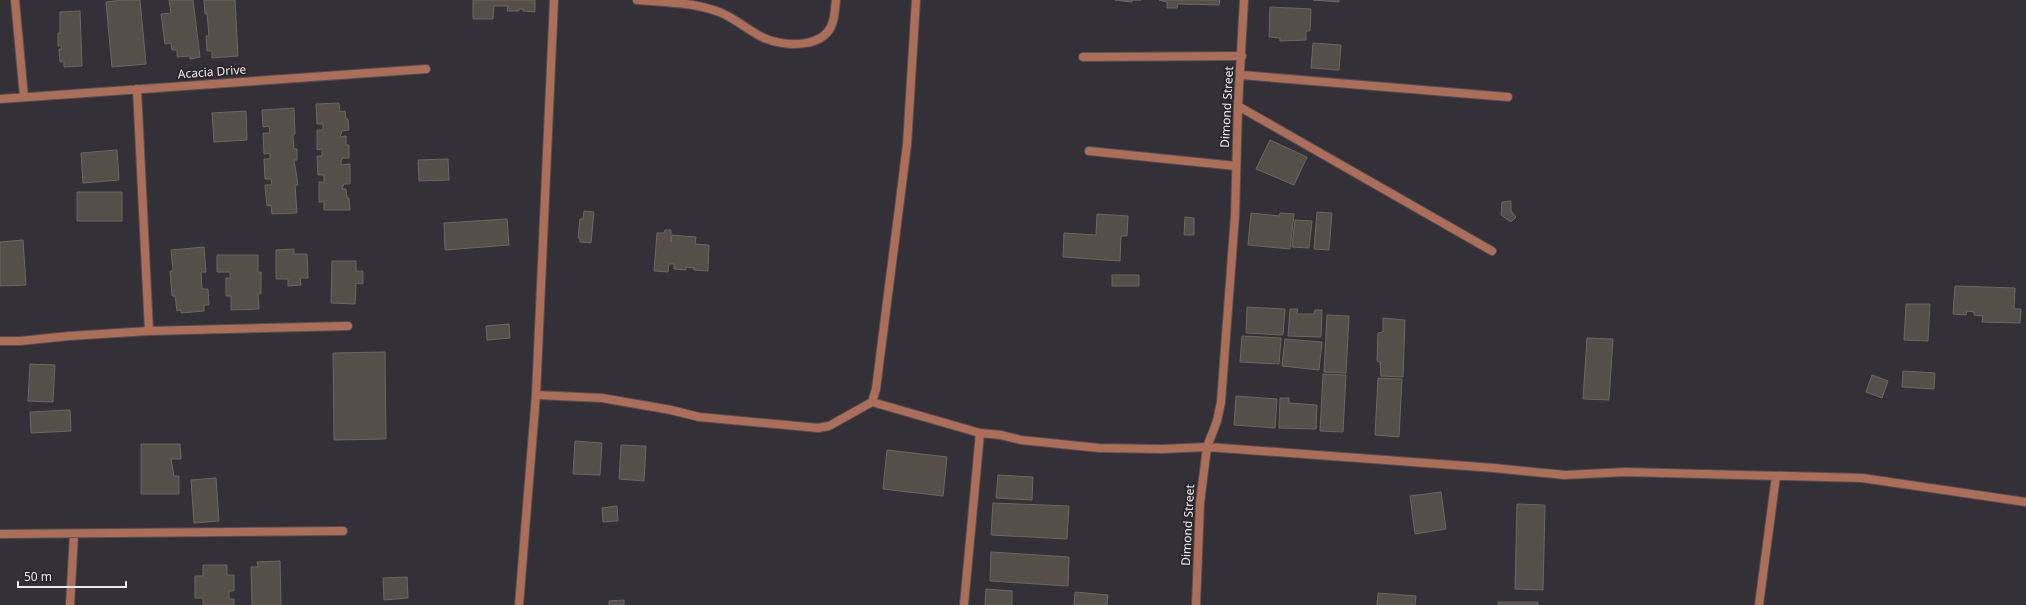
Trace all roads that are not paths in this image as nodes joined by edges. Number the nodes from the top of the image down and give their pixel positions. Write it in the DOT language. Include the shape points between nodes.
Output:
graph roads {
  1 [pos="15,0"];
  2 [pos="554,0"];
  3 [pos="637,0"];
  4 [pos="836,0"];
  5 [pos="916,0"];
  6 [pos="1244,0"];
  7 [pos="1242,56"];
  8 [pos="1083,57"];
  9 [pos="426,70"];
  10 [pos="1241,75"];
  11 [pos="137,89"];
  12 [pos="24,97"];
  13 [pos="1508,97"];
  14 [pos="0,98"];
  15 [pos="1238,106"];
  16 [pos="1089,150"];
  17 [pos="1236,166"];
  18 [pos="1492,251"];
  19 [pos="348,326"];
  20 [pos="149,331"];
  21 [pos="0,341"];
  22 [pos="536,395"];
  23 [pos="872,402"];
  24 [pos="980,433"];
  25 [pos="1207,447"];
  26 [pos="1776,476"];
  27 [pos="2026,502"];
  28 [pos="343,531"];
  29 [pos="0,534"];
  30 [pos="74,534"];
  31 [pos="70,605"];
  32 [pos="519,605"];
  33 [pos="964,605"];
  34 [pos="1196,605"];
  35 [pos="1759,605"];
  1 -- 12 [label="street"];
  2 -- 22 [label="street"];
  3 -- 4 [label="street" via="711,9 730,16 764,38 784,43 804,43 822,38 833,22"];
  5 -- 23 [label="street" via="907,144 876,389"];
  6 -- 7 [label="street, Dimond Street"];
  7 -- 8 [label="street"];
  7 -- 10 [label="street, Dimond Street"];
  9 -- 11 [label="street, Acacia Drive"];
  10 -- 13 [label="street"];
  10 -- 15 [label="street, Dimond Street"];
  11 -- 12 [label="street, Acacia Drive"];
  11 -- 20 [label="street"];
  12 -- 14 [label="street, Acacia Drive"];
  15 -- 17 [label="street, Dimond Street"];
  15 -- 18 [label="street"];
  16 -- 17 [label="street"];
  17 -- 25 [label="street, Dimond Street" via="1235,216 1220,402 1217,421"];
  19 -- 20 [label="street"];
  20 -- 21 [label="street"];
  22 -- 23 [label="street" via="602,398 699,417 818,428 829,426"];
  22 -- 32 [label="street"];
  23 -- 24 [label="street"];
  24 -- 25 [label="street" via="1099,448"];
  24 -- 33 [label="street"];
  25 -- 26 [label="street" via="1565,475 1626,472"];
  25 -- 34 [label="street, Dimond Street" via="1200,503"];
  26 -- 27 [label="street" via="1862,478"];
  26 -- 35 [label="street"];
  28 -- 30 [label="street"];
  29 -- 30 [label="street"];
  30 -- 31 [label="street"];
}
